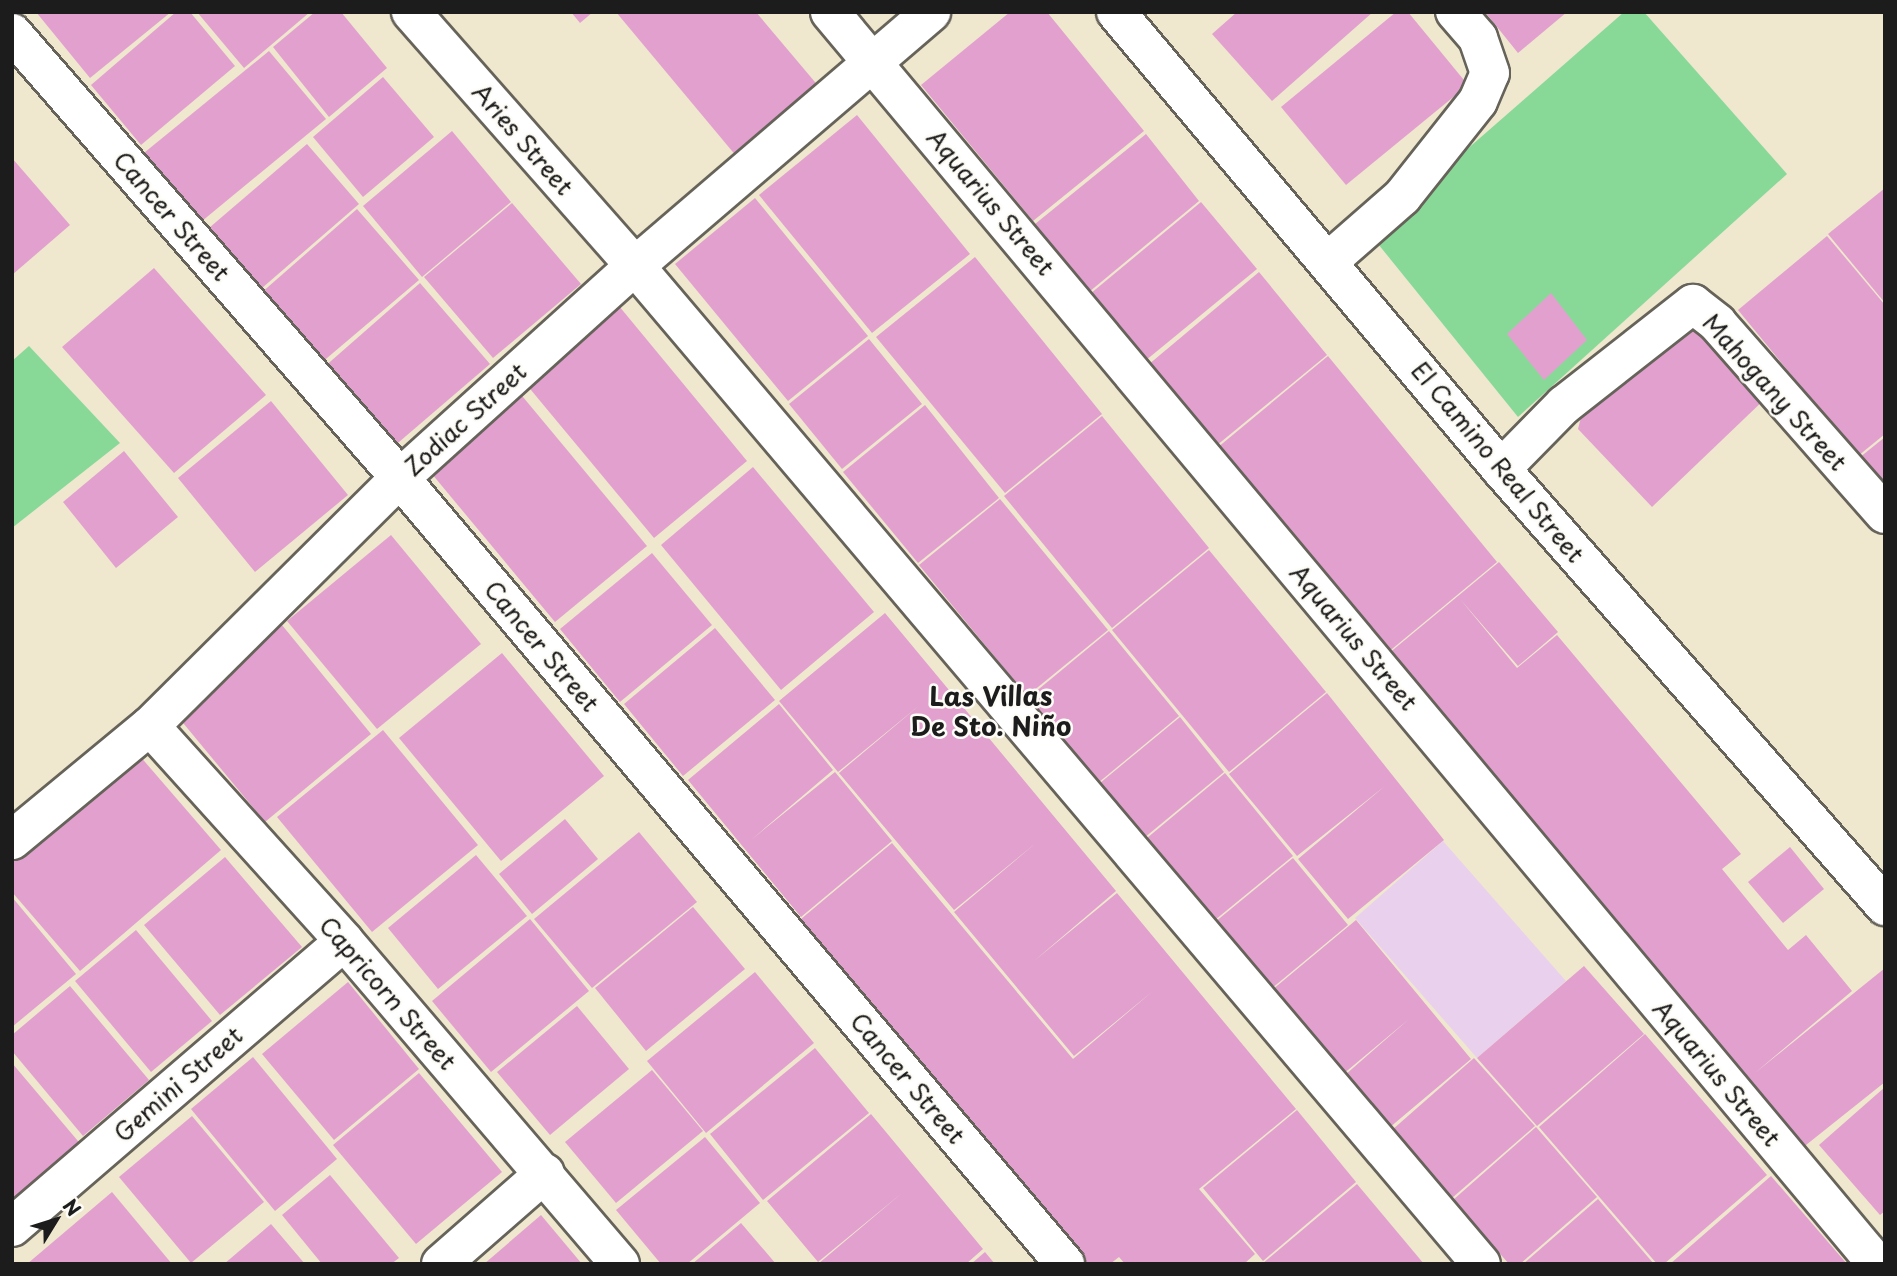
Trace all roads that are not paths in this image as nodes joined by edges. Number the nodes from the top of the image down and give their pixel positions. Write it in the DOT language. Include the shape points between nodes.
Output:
graph roads {
  1 [pos="411,12"];
  2 [pos="830,12"];
  3 [pos="932,12"];
  4 [pos="1116,12"];
  5 [pos="1455,12"];
  6 [pos="12,33"];
  7 [pos="875,62"];
  8 [pos="1330,260"];
  9 [pos="635,266"];
  10 [pos="1501,469"];
  11 [pos="400,478"];
  12 [pos="1885,514"];
  13 [pos="150,726"];
  14 [pos="12,840"];
  15 [pos="1885,906"];
  16 [pos="344,942"];
  17 [pos="545,1173"];
  18 [pos="12,1227"];
  19 [pos="441,1264"];
  20 [pos="620,1264"];
  21 [pos="1065,1264"];
  22 [pos="1481,1264"];
  23 [pos="1877,1264"];
  1 -- 9 [label="street, Aries Street"];
  2 -- 7 [label="street, Aquarius Street"];
  3 -- 7 [label="street, Zodiac Street"];
  4 -- 8 [label="street, El Camino Real Street"];
  5 -- 8 [label="street" via="1478,38 1490,73 1478,100 1402,197"];
  6 -- 11 [label="street, Cancer Street"];
  7 -- 9 [label="street, Zodiac Street"];
  7 -- 23 [label="street, Aquarius Street"];
  8 -- 10 [label="street, El Camino Real Street"];
  9 -- 11 [label="street, Zodiac Street"];
  9 -- 22 [label="street, Aries Street"];
  10 -- 12 [label="street, Mahogany Street" via="1564,405 1693,304 1717,323"];
  10 -- 15 [label="street, El Camino Real Street"];
  11 -- 13 [label="street, Zodiac Street"];
  11 -- 21 [label="street, Cancer Street"];
  13 -- 14 [label="street, Zodiac Street"];
  13 -- 16 [label="street, Capricorn Street"];
  16 -- 17 [label="street, Capricorn Street"];
  16 -- 18 [label="street, Gemini Street"];
  17 -- 19 [label="street"];
  17 -- 20 [label="street, Capricorn Street"];
}
